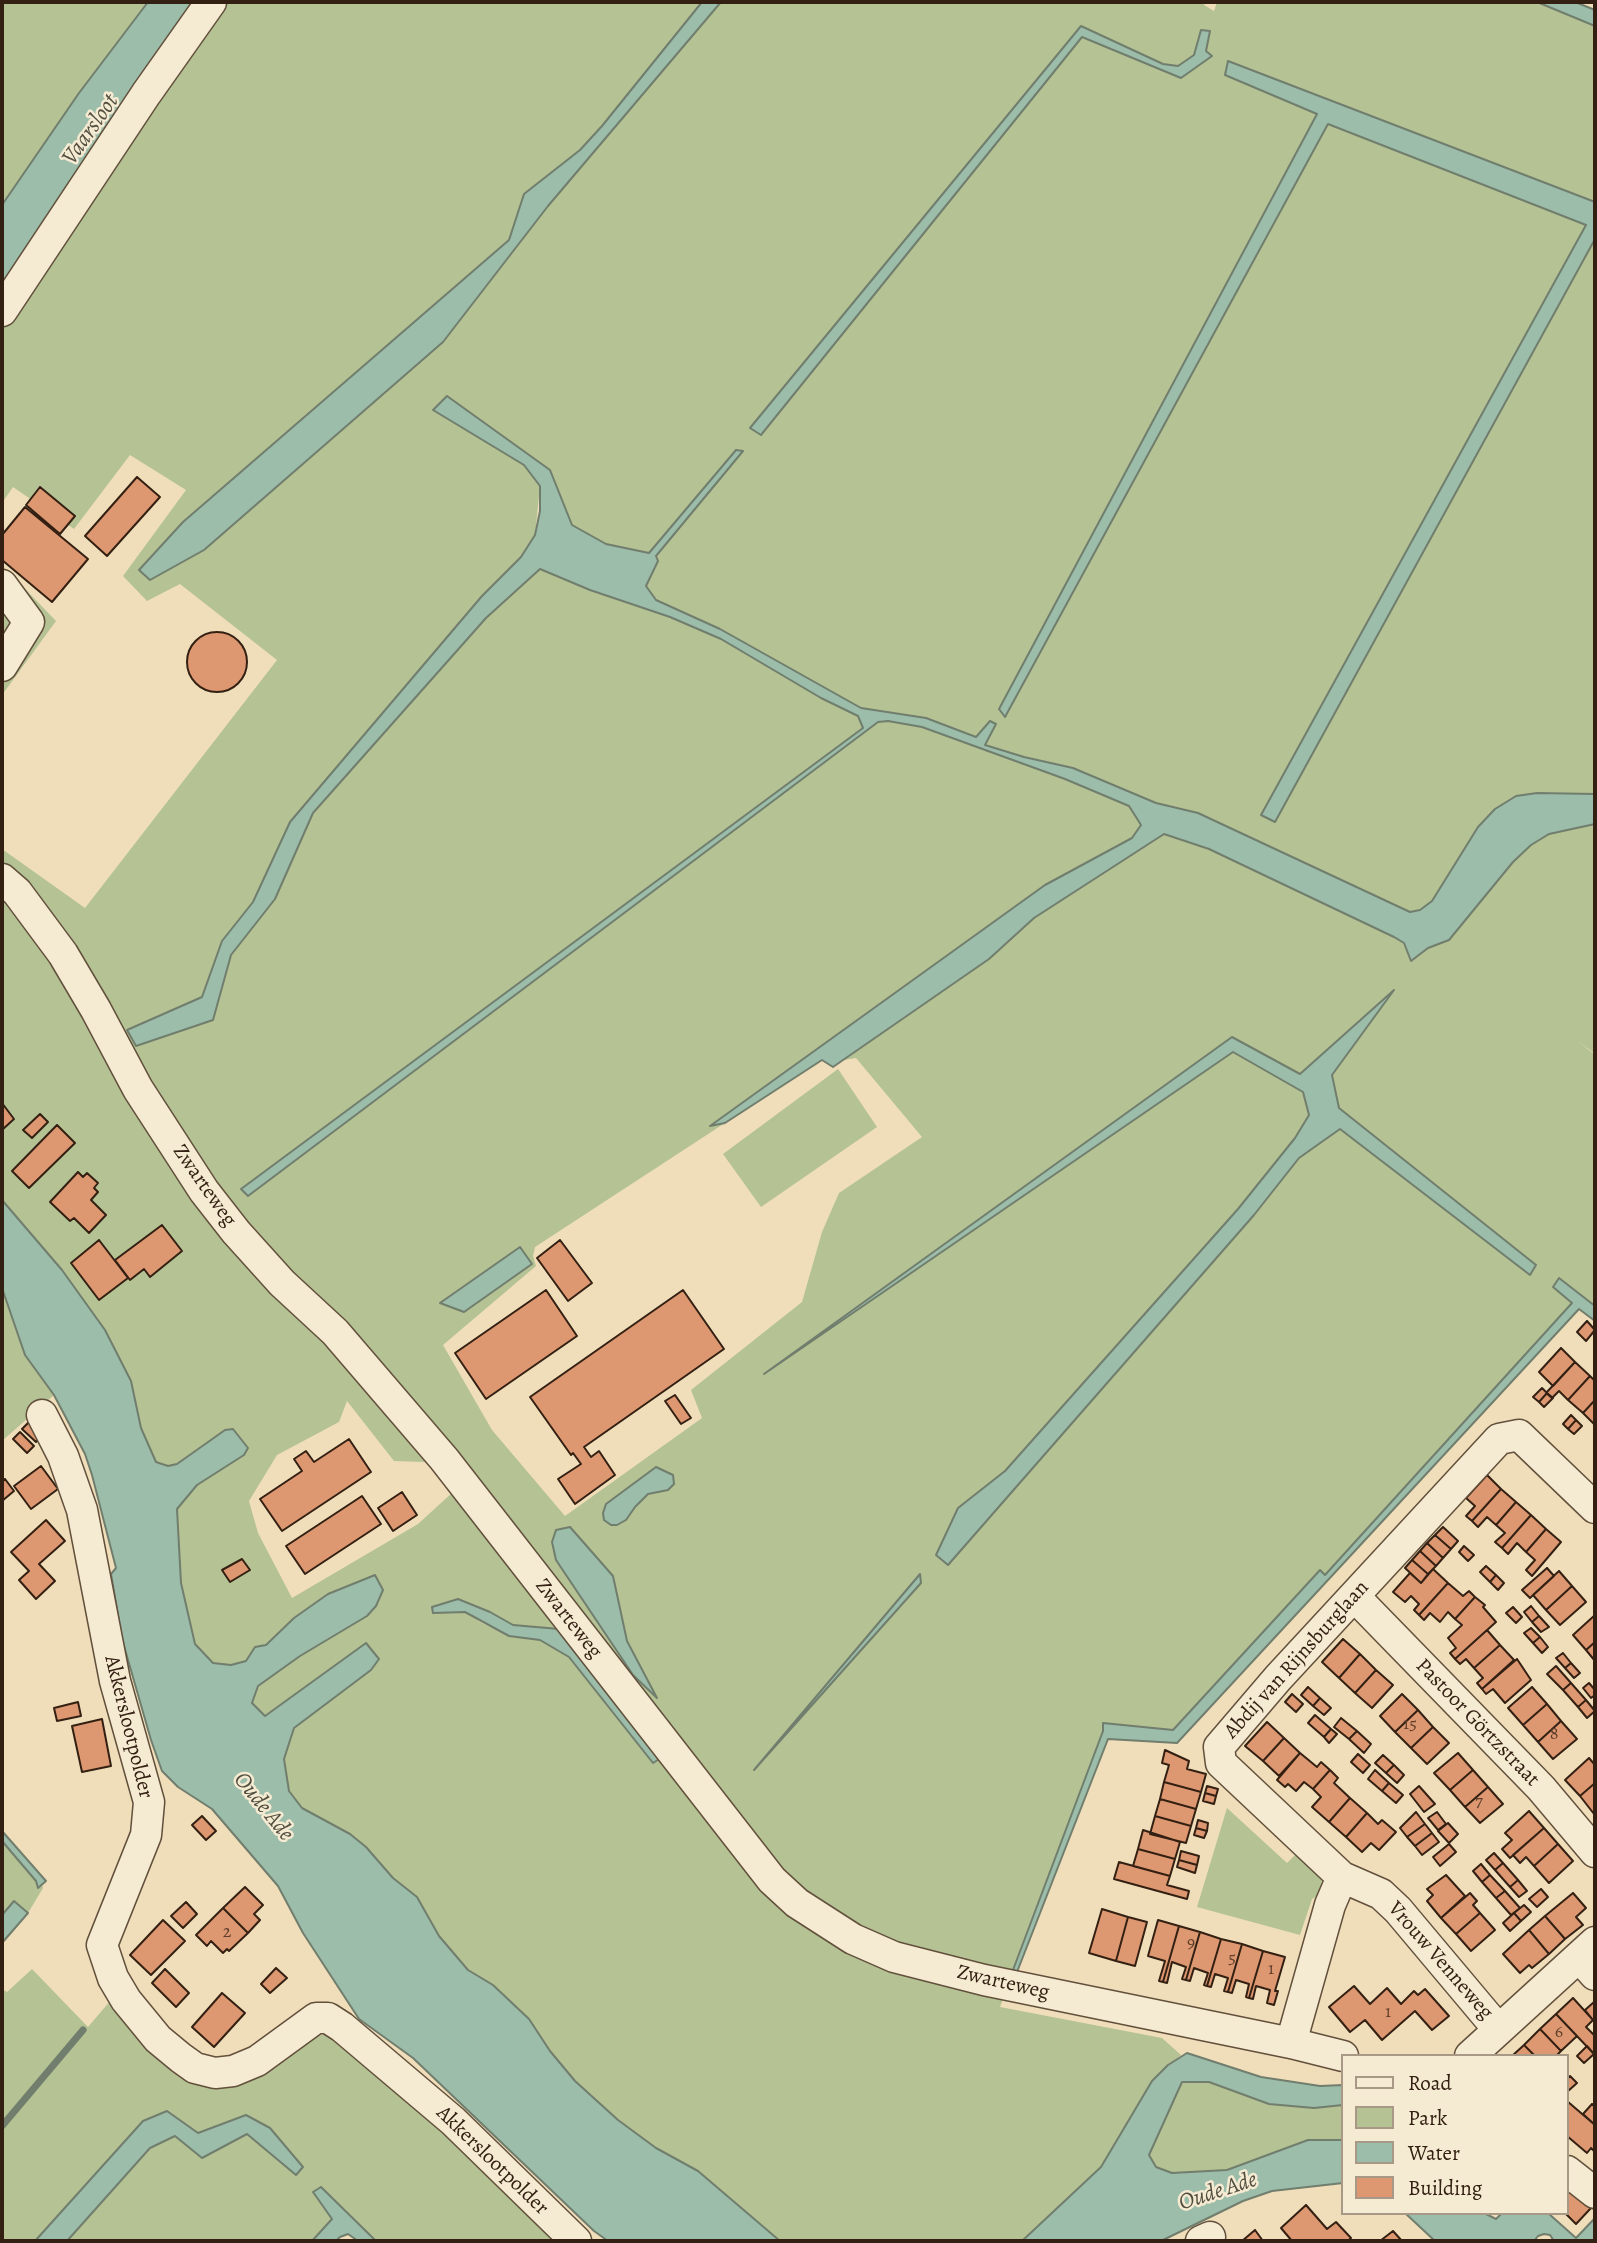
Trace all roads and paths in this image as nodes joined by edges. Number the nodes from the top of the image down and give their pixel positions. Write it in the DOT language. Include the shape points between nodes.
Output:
graph roads {
  1 [pos="211,2"];
  2 [pos="2,311"];
  3 [pos="2,586"];
  4 [pos="2,666"];
  5 [pos="2,879"];
  6 [pos="42,1415"];
  7 [pos="1595,1508"];
  8 [pos="1355,1597"];
  9 [pos="1595,1852"];
  10 [pos="1342,1877"];
  11 [pos="1381,1894"];
  12 [pos="1590,1958"];
  13 [pos="1498,2029"];
  14 [pos="1291,2043"];
  15 [pos="1472,2054"];
  16 [pos="1342,2056"];
  17 [pos="1569,2173"];
  18 [pos="1595,2193"];
  19 [pos="576,2241"];
  1 -- 2 [label="street"];
  3 -- 4 [label="street" via="29,621"];
  5 -- 14 [label="street, Zwarteweg" via="63,954 138,1089 204,1192 282,1283 335,1332 444,1459 772,1880 797,1903 853,1939 894,1957"];
  6 -- 19 [label="street, Akkerslootpolder" via="82,1510 115,1681 149,1802 146,1835 102,1945 126,2000 158,2039 181,2058 215,2073 257,2061 316,2018 328,2018 453,2121"];
  7 -- 8 [label="street, Abdij van Rijnsburglaan" via="1519,1435 1499,1439"];
  8 -- 9 [label="street, Pastoor Görtzstraat" via="1532,1779"];
  8 -- 10 [label="street, Abdij van Rijnsburglaan" via="1219,1747 1222,1763"];
  10 -- 11 [label="street, Abdij van Rijnsburglaan"];
  10 -- 14 [label="street"];
  11 -- 13 [label="street, Vrouw Venneweg"];
  12 -- 13 [label="street, Vrouw Venneweg"];
  13 -- 15 [label="street, Vrouw Venneweg"];
  14 -- 16 [label="street, Zwarteweg"];
  17 -- 18 [label="street"];
}
